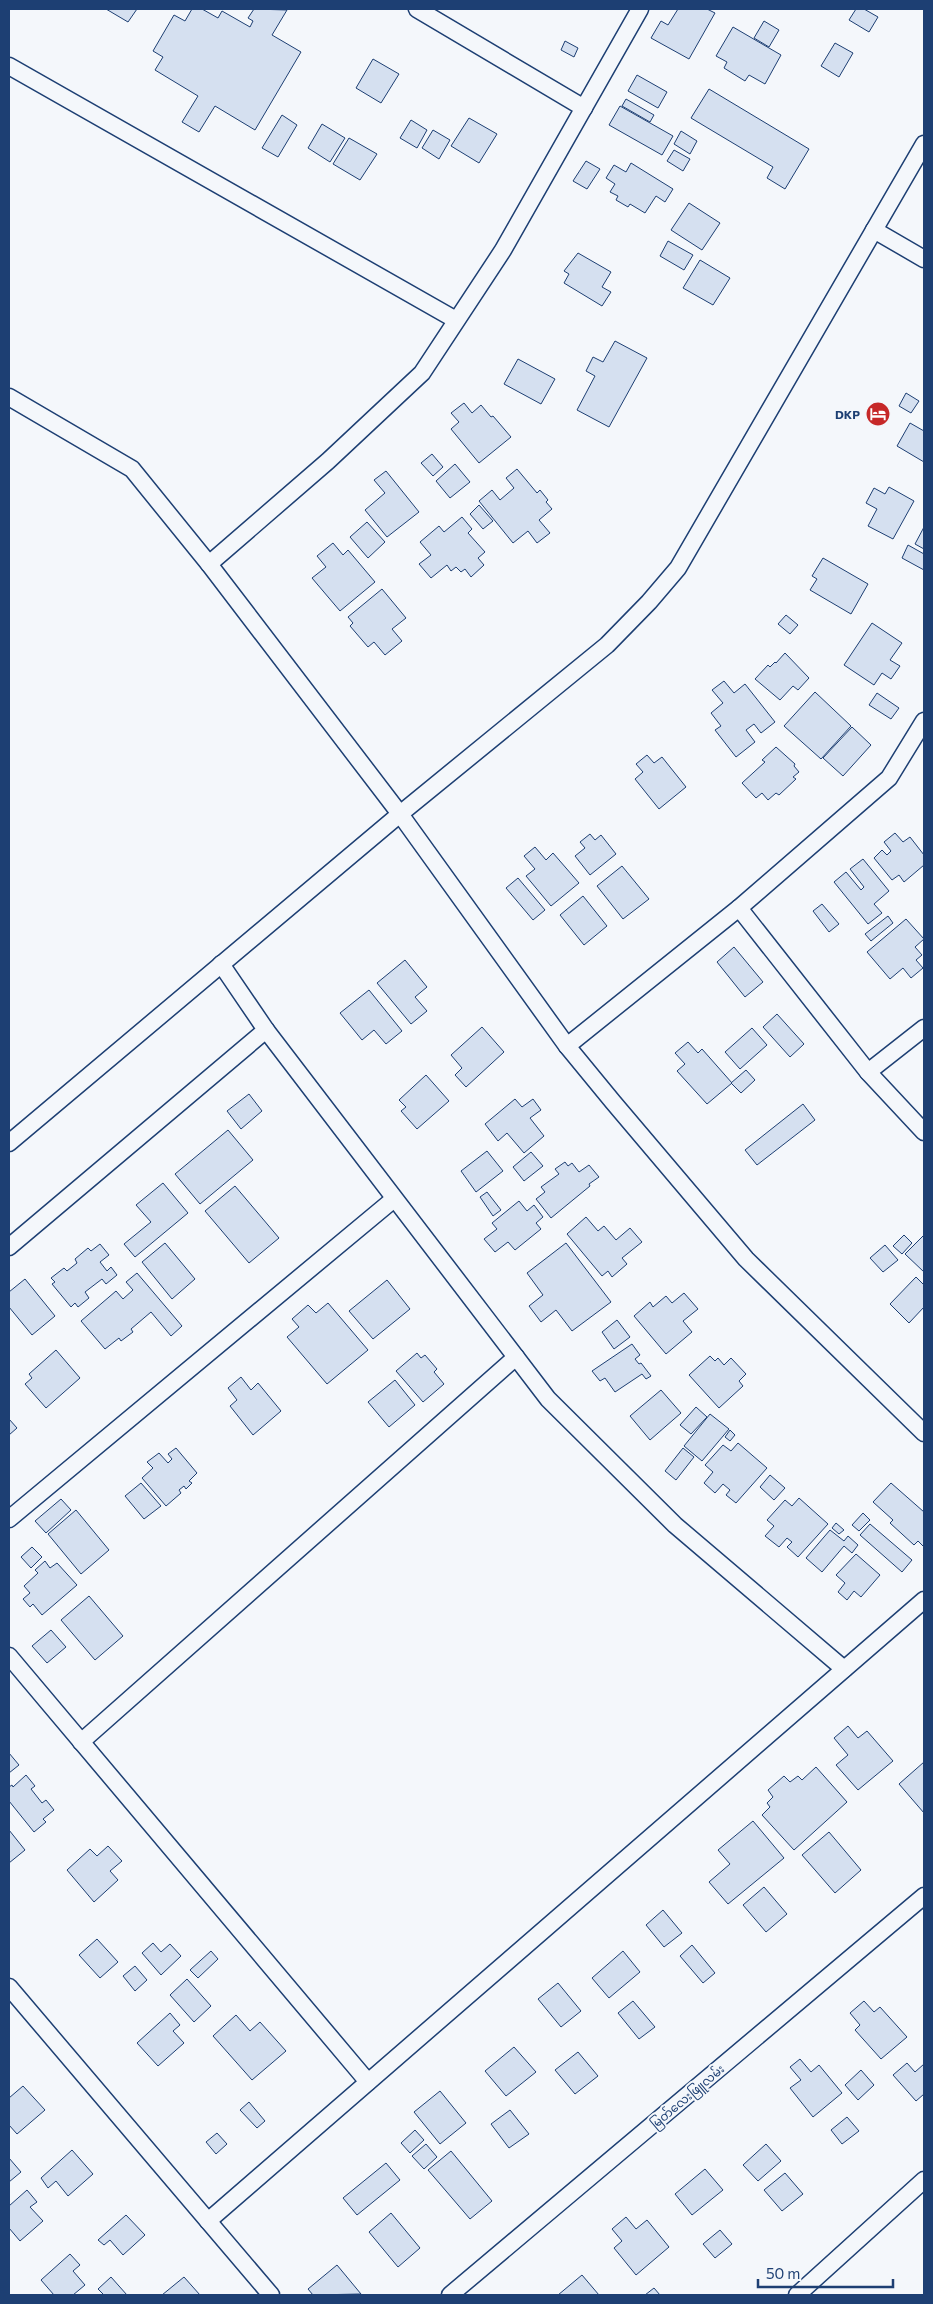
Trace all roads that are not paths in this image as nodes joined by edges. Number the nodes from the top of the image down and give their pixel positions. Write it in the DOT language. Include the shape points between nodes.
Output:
graph roads {
  1 [pos="416,9"];
  2 [pos="640,9"];
  3 [pos="9,66"];
  4 [pos="584,108"];
  5 [pos="924,144"];
  6 [pos="874,230"];
  7 [pos="924,259"];
  8 [pos="456,320"];
  9 [pos="9,397"];
  10 [pos="209,564"];
  11 [pos="924,721"];
  12 [pos="400,814"];
  13 [pos="739,908"];
  14 [pos="221,964"];
  15 [pos="924,1028"];
  16 [pos="266,1030"];
  17 [pos="567,1046"];
  18 [pos="868,1072"];
  19 [pos="924,1132"];
  20 [pos="9,1143"];
  21 [pos="394,1199"];
  22 [pos="9,1247"];
  23 [pos="516,1357"];
  24 [pos="924,1433"];
  25 [pos="9,1519"];
  26 [pos="924,1600"];
  27 [pos="9,1656"];
  28 [pos="844,1669"];
  29 [pos="81,1742"];
  30 [pos="924,1896"];
  31 [pos="9,1987"];
  32 [pos="368,2082"];
  33 [pos="924,2180"];
  34 [pos="208,2221"];
  35 [pos="271,2295"];
  36 [pos="450,2295"];
  37 [pos="797,2295"];
  1 -- 4 [label="street"];
  2 -- 4 [label="street"];
  3 -- 8 [label="street"];
  4 -- 8 [label="street" via="503,250"];
  5 -- 6 [label="street"];
  6 -- 7 [label="street"];
  6 -- 12 [label="street" via="678,568 607,645"];
  8 -- 10 [label="street" via="422,373 328,461"];
  9 -- 10 [label="street" via="132,470"];
  10 -- 12 [label="street"];
  11 -- 13 [label="street" via="888,778"];
  12 -- 14 [label="street"];
  12 -- 17 [label="street"];
  13 -- 17 [label="street"];
  13 -- 18 [label="street"];
  14 -- 16 [label="street"];
  14 -- 20 [label="street"];
  15 -- 18 [label="street"];
  16 -- 21 [label="street"];
  16 -- 22 [label="street"];
  17 -- 24 [label="street" via="746,1259"];
  18 -- 19 [label="street"];
  21 -- 23 [label="street"];
  21 -- 25 [label="street"];
  23 -- 28 [label="street" via="548,1399 675,1525"];
  23 -- 29 [label="street"];
  26 -- 28 [label="street"];
  27 -- 29 [label="street"];
  28 -- 32 [label="street"];
  29 -- 32 [label="street"];
  30 -- 36 [label="street, မြတ်လေးဖြူလမ်း"];
  31 -- 34 [label="street"];
  32 -- 34 [label="street"];
  33 -- 37 [label="street"];
  34 -- 35 [label="street"];
}
